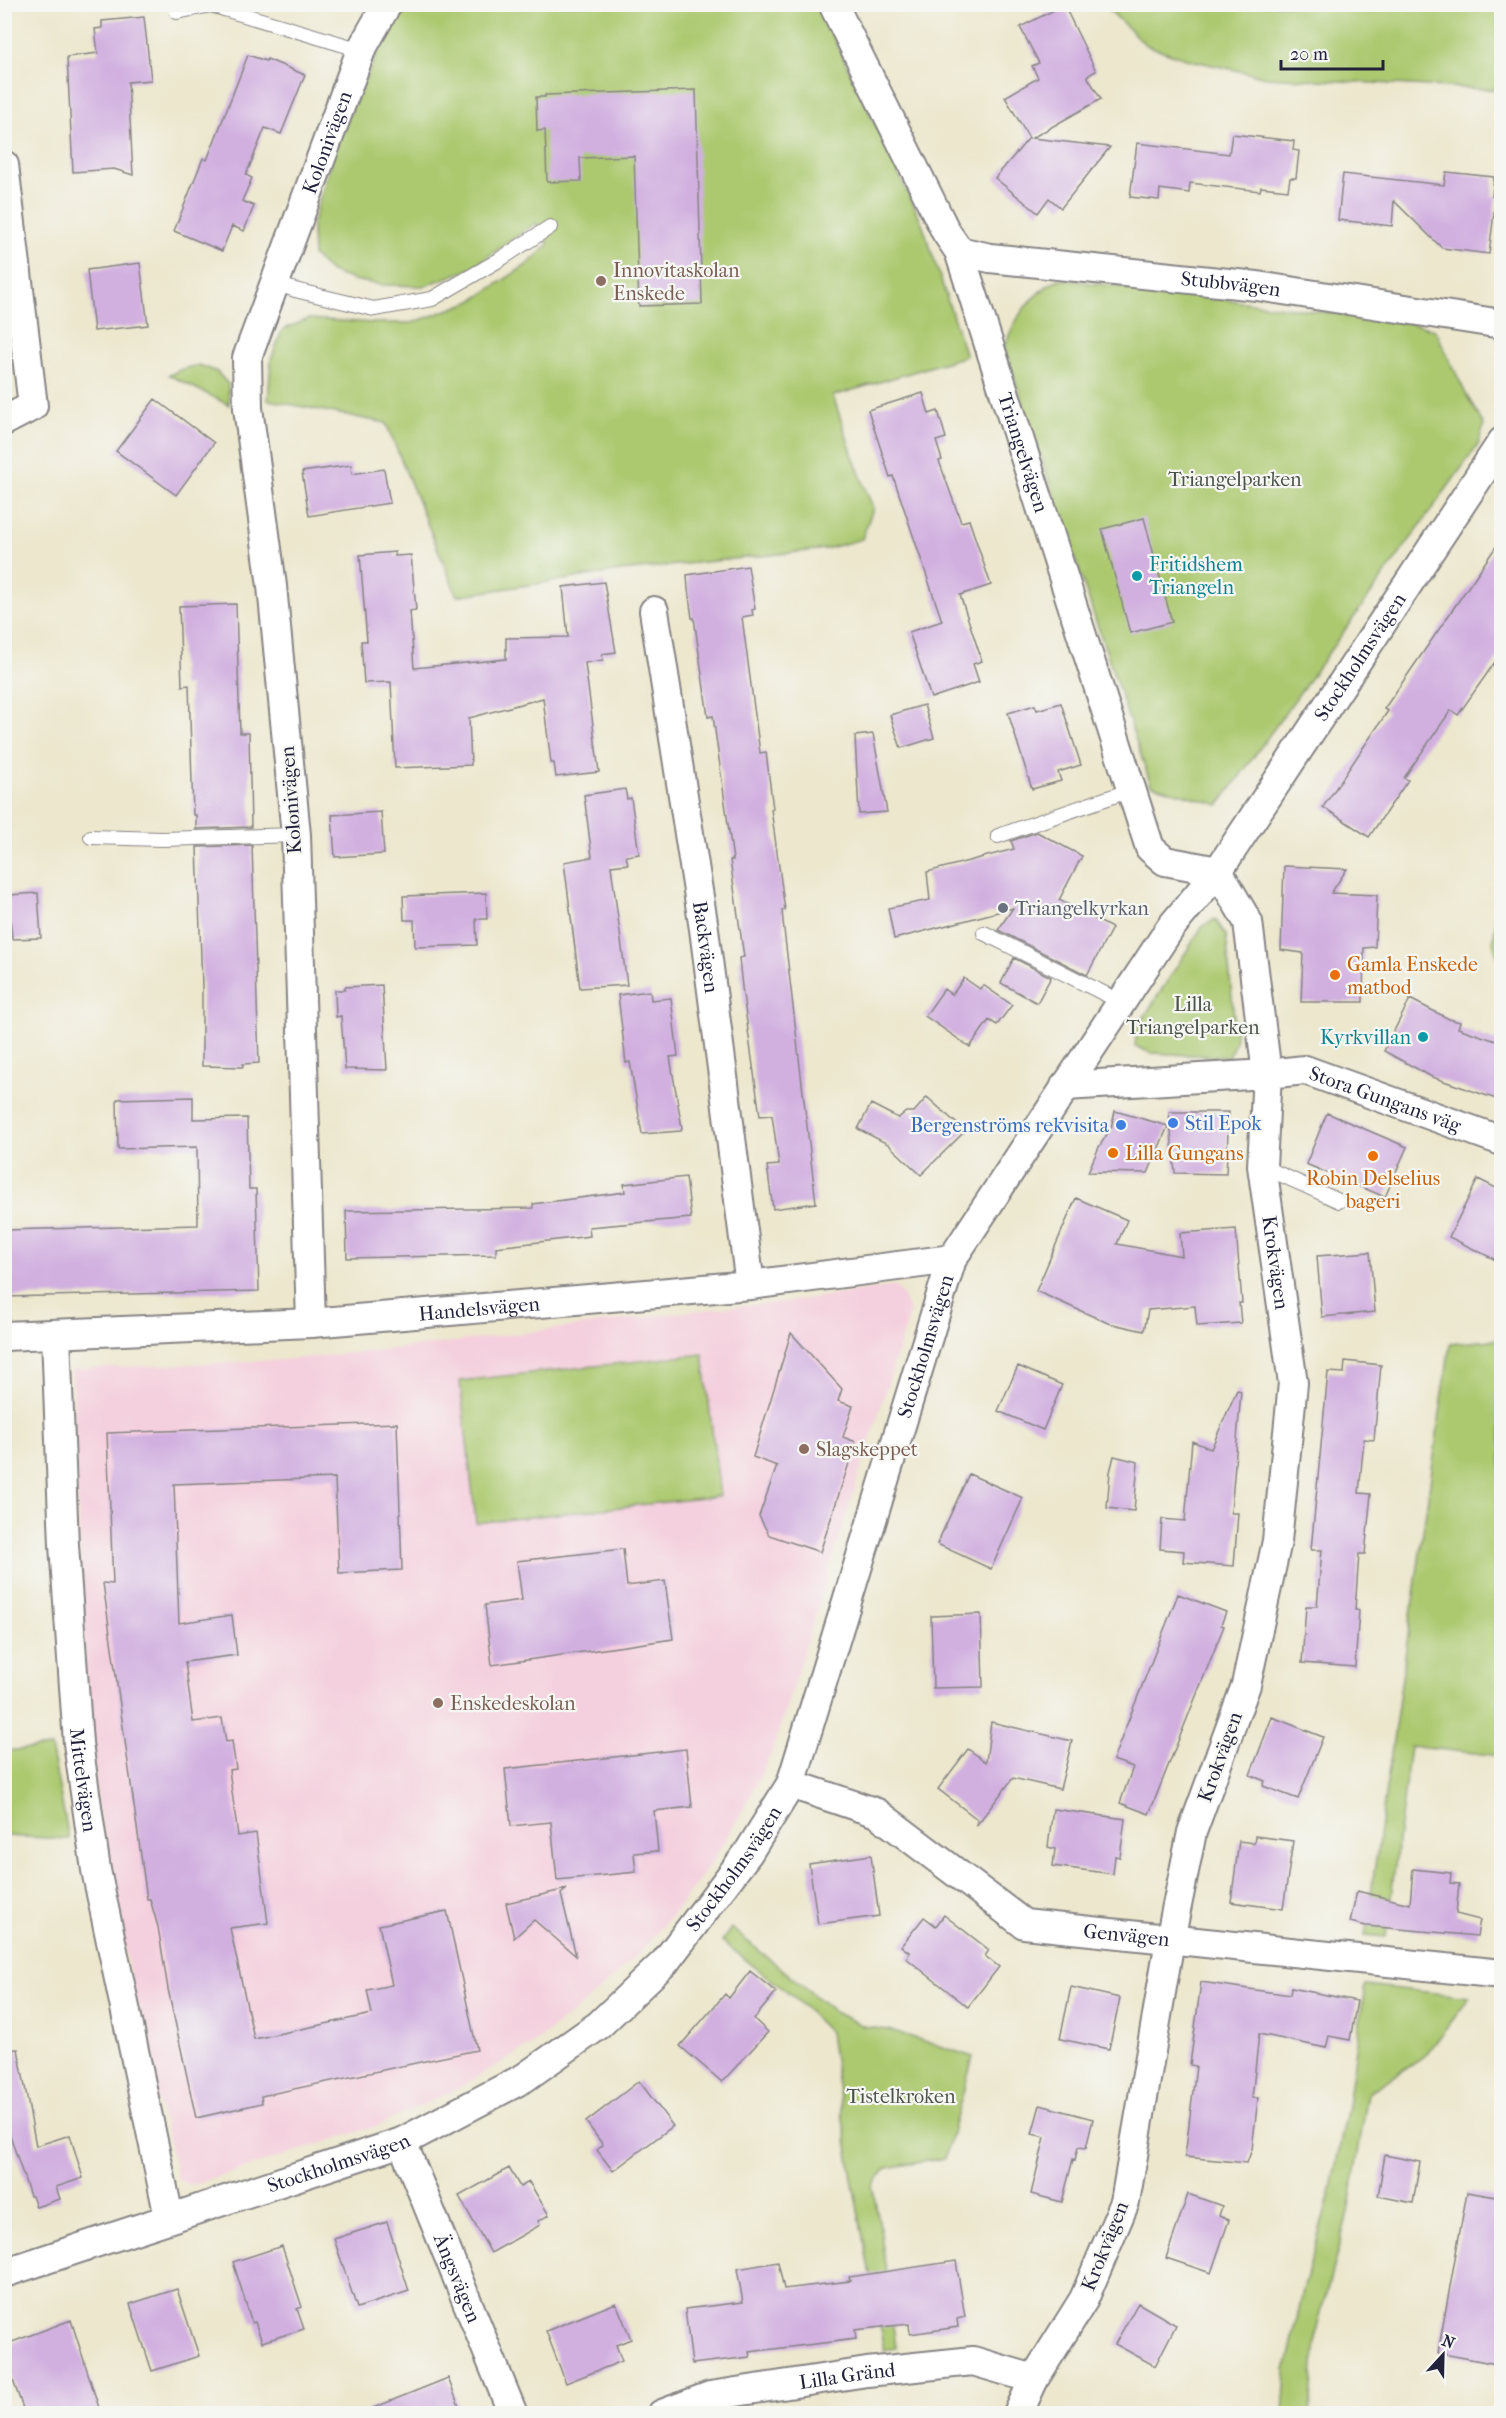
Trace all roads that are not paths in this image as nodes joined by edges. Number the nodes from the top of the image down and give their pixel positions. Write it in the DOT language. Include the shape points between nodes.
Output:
graph roads {
  1 [pos="387,4"];
  2 [pos="833,4"];
  3 [pos="177,12"];
  4 [pos="361,50"];
  5 [pos="4,165"];
  6 [pos="550,227"];
  7 [pos="959,251"];
  8 [pos="274,283"];
  9 [pos="1502,324"];
  10 [pos="4,421"];
  11 [pos="1502,442"];
  12 [pos="654,611"];
  13 [pos="1131,790"];
  14 [pos="296,835"];
  15 [pos="998,836"];
  16 [pos="91,837"];
  17 [pos="1218,871"];
  18 [pos="984,933"];
  19 [pos="1120,1002"];
  20 [pos="1267,1074"];
  21 [pos="1065,1086"];
  22 [pos="1502,1141"];
  23 [pos="1262,1166"];
  24 [pos="1340,1201"];
  25 [pos="952,1259"];
  26 [pos="750,1284"];
  27 [pos="311,1323"];
  28 [pos="56,1335"];
  29 [pos="4,1336"];
  30 [pos="791,1784"];
  31 [pos="1170,1940"];
  32 [pos="1502,1974"];
  33 [pos="402,2142"];
  34 [pos="170,2217"];
  35 [pos="4,2273"];
  36 [pos="1034,2379"];
  37 [pos="513,2414"];
  38 [pos="662,2414"];
  39 [pos="1018,2414"];
  1 -- 4 [label="street, Kolonivägen"];
  2 -- 7 [label="street, Triangelvägen"];
  3 -- 4 [label="lane" via="211,5"];
  4 -- 8 [label="street, Kolonivägen"];
  5 -- 10 [label="street" via="33,406"];
  6 -- 8 [label="lane" via="432,299 374,309"];
  7 -- 9 [label="street, Stubbvägen" via="990,258 1257,286"];
  7 -- 13 [label="street, Triangelvägen"];
  8 -- 14 [label="street, Kolonivägen" via="247,358 248,408 272,586"];
  11 -- 17 [label="street, Stockholmsvägen"];
  12 -- 26 [label="street, Backvägen" via="704,929"];
  13 -- 15 [label="lane"];
  13 -- 17 [label="street, Triangelvägen" via="1150,848 1165,861"];
  14 -- 16 [label="lane"];
  14 -- 27 [label="street, Kolonivägen"];
  17 -- 19 [label="street, Stockholmsvägen" via="1171,927"];
  17 -- 20 [label="street" via="1248,922"];
  18 -- 19 [label="lane"];
  19 -- 21 [label="street, Stockholmsvägen"];
  20 -- 21 [label="street"];
  20 -- 22 [label="street, Stora Gungans väg" via="1305,1070"];
  20 -- 23 [label="street, Krokvägen"];
  21 -- 25 [label="street, Stockholmsvägen"];
  23 -- 24 [label="lane"];
  23 -- 31 [label="street, Krokvägen" via="1293,1383 1277,1541 1246,1685 1192,1832"];
  25 -- 26 [label="street, Handelsvägen"];
  25 -- 30 [label="street, Stockholmsvägen"];
  26 -- 27 [label="street, Handelsvägen"];
  27 -- 28 [label="street, Handelsvägen"];
  28 -- 29 [label="street, Handelsvägen"];
  28 -- 34 [label="street, Mittelvägen" via="64,1545 78,1743 96,1870"];
  30 -- 31 [label="street, Genvägen" via="877,1813 1024,1924"];
  30 -- 33 [label="street, Stockholmsvägen" via="748,1853 693,1927 665,1962 599,2025 524,2079"];
  31 -- 32 [label="street, Genvägen"];
  31 -- 36 [label="street, Krokvägen" via="1125,2202 1084,2299"];
  33 -- 34 [label="street, Stockholmsvägen"];
  33 -- 37 [label="street, Ängsvägen"];
  34 -- 35 [label="street, Stockholmsvägen"];
  36 -- 38 [label="street, Lilla Gränd" via="973,2361 867,2372 710,2396"];
  36 -- 39 [label="street, Krokvägen"];
}
